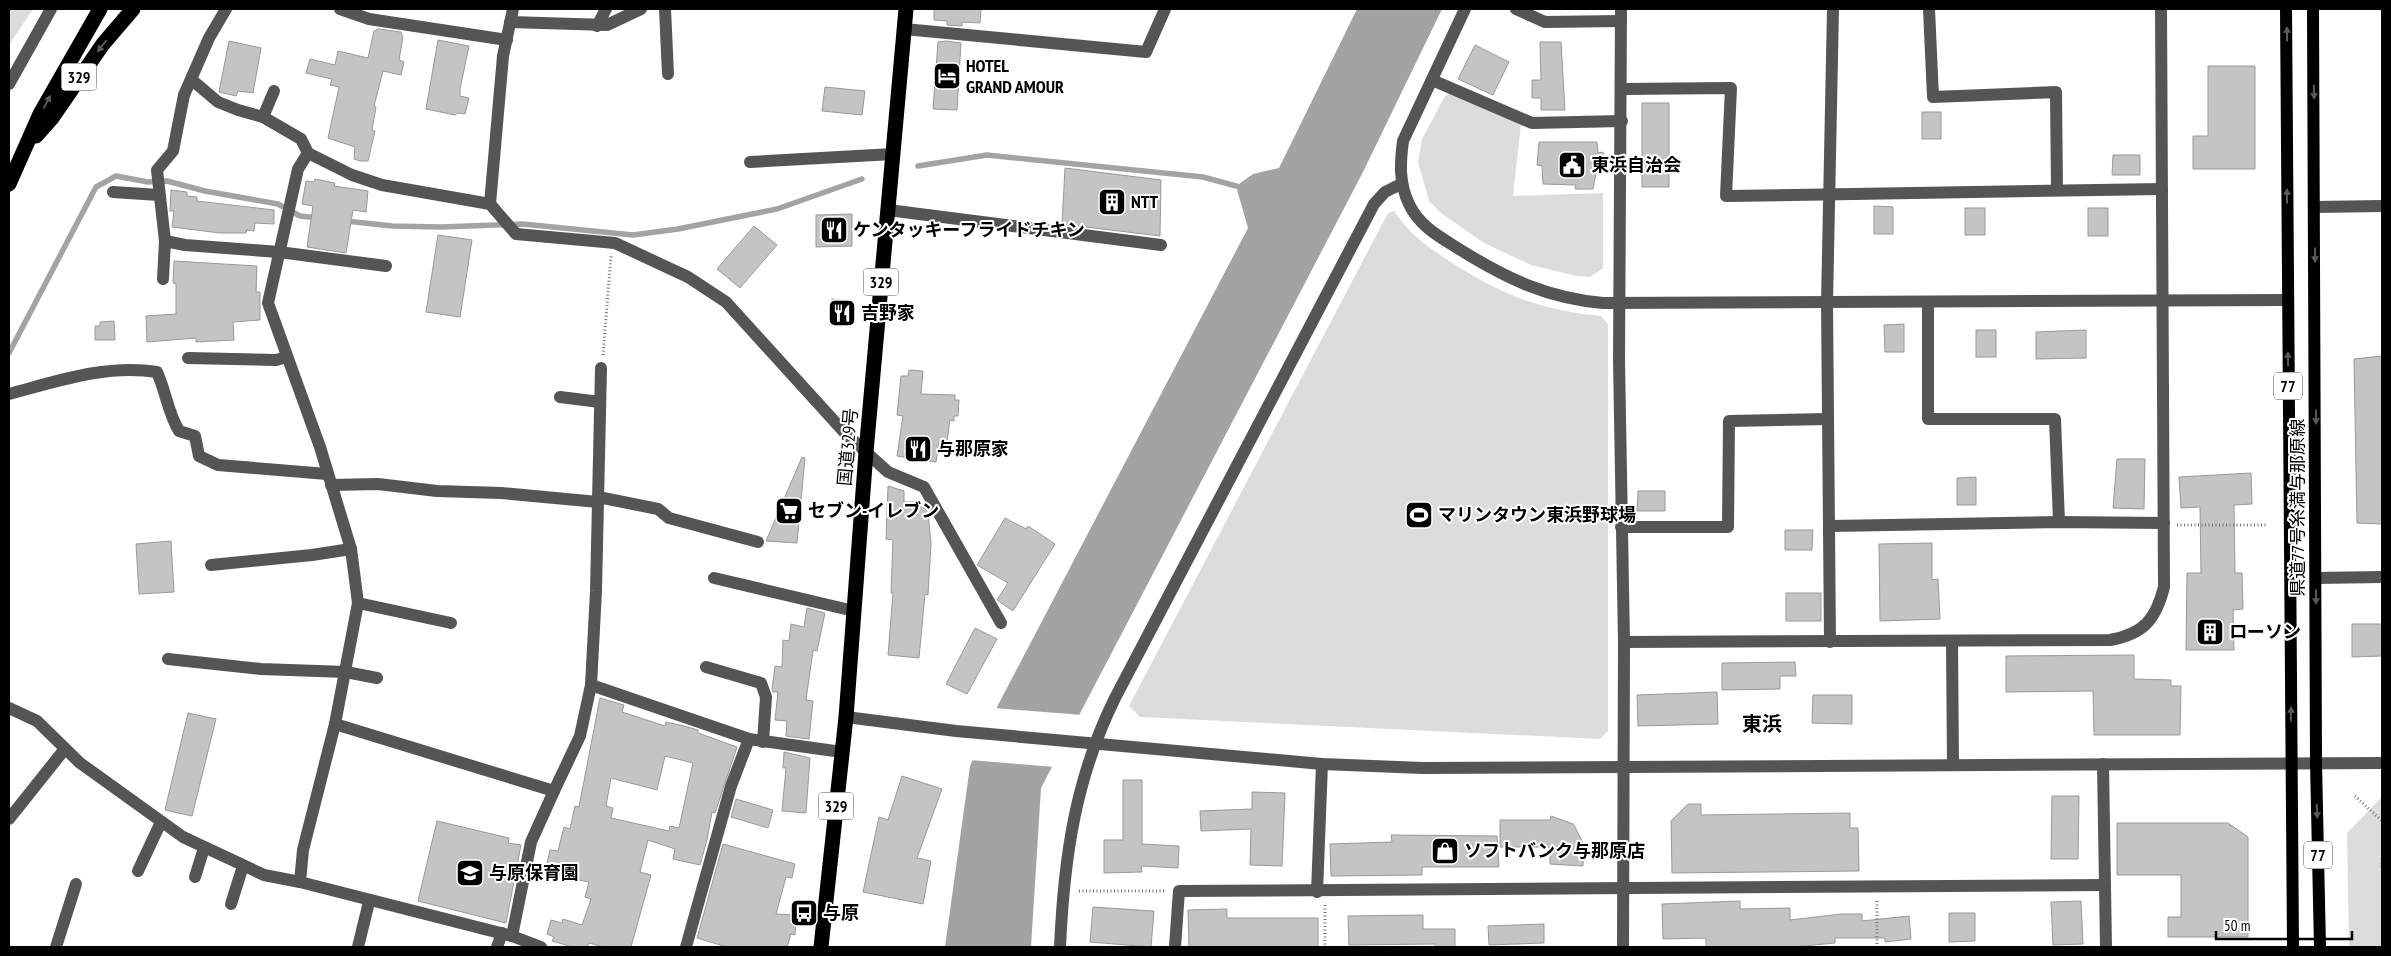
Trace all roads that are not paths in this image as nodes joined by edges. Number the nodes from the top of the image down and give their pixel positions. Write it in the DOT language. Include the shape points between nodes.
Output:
graph roads {
  1 [pos="51,9"];
  2 [pos="100,9"];
  3 [pos="133,9"];
  4 [pos="226,9"];
  5 [pos="340,9"];
  6 [pos="513,9"];
  7 [pos="606,9"];
  8 [pos="641,9"];
  9 [pos="665,9"];
  10 [pos="906,9"];
  11 [pos="1165,9"];
  12 [pos="1465,9"];
  13 [pos="1516,9"];
  14 [pos="1833,9"];
  15 [pos="1929,9"];
  16 [pos="2161,9"];
  17 [pos="2286,9"];
  18 [pos="2313,9"];
  19 [pos="1621,15"];
  20 [pos="510,22"];
  21 [pos="597,26"];
  22 [pos="904,29"];
  23 [pos="506,40"];
  24 [pos="668,74"];
  25 [pos="192,80"];
  26 [pos="1432,80"];
  27 [pos="9,84"];
  28 [pos="1622,89"];
  29 [pos="274,91"];
  30 [pos="263,117"];
  31 [pos="1622,121"];
  32 [pos="27,147"];
  33 [pos="308,153"];
  34 [pos="893,154"];
  35 [pos="750,162"];
  36 [pos="9,184"];
  37 [pos="1401,184"];
  38 [pos="2162,189"];
  39 [pos="2057,190"];
  40 [pos="113,192"];
  41 [pos="1829,194"];
  42 [pos="159,196"];
  43 [pos="490,204"];
  44 [pos="2382,206"];
  45 [pos="2315,207"];
  46 [pos="888,210"];
  47 [pos="165,241"];
  48 [pos="1160,245"];
  49 [pos="279,252"];
  50 [pos="386,266"];
  51 [pos="163,279"];
  52 [pos="2287,300"];
  53 [pos="2162,301"];
  54 [pos="1928,302"];
  55 [pos="1827,303"];
  56 [pos="1620,304"];
  57 [pos="287,357"];
  58 [pos="188,358"];
  59 [pos="601,368"];
  60 [pos="9,394"];
  61 [pos="560,397"];
  62 [pos="600,402"];
  63 [pos="1828,419"];
  64 [pos="866,452"];
  65 [pos="329,480"];
  66 [pos="598,500"];
  67 [pos="2059,522"];
  68 [pos="2170,524"];
  69 [pos="1831,526"];
  70 [pos="1621,527"];
  71 [pos="758,542"];
  72 [pos="351,549"];
  73 [pos="211,565"];
  74 [pos="2382,577"];
  75 [pos="714,578"];
  76 [pos="2316,578"];
  77 [pos="358,603"];
  78 [pos="854,611"];
  79 [pos="451,623"];
  80 [pos="1001,623"];
  81 [pos="1624,642"];
  82 [pos="1830,642"];
  83 [pos="1952,642"];
  84 [pos="168,659"];
  85 [pos="706,667"];
  86 [pos="346,672"];
  87 [pos="377,678"];
  88 [pos="591,686"];
  89 [pos="9,708"];
  90 [pos="846,717"];
  91 [pos="335,724"];
  92 [pos="749,739"];
  93 [pos="763,742"];
  94 [pos="1094,742"];
  95 [pos="64,750"];
  96 [pos="842,752"];
  97 [pos="2290,763"];
  98 [pos="2316,763"];
  99 [pos="2382,763"];
  100 [pos="1322,764"];
  101 [pos="2103,764"];
  102 [pos="1952,765"];
  103 [pos="1623,767"];
  104 [pos="554,791"];
  105 [pos="9,819"];
  106 [pos="161,822"];
  107 [pos="204,848"];
  108 [pos="243,866"];
  109 [pos="138,871"];
  110 [pos="195,877"];
  111 [pos="300,882"];
  112 [pos="76,884"];
  113 [pos="2105,885"];
  114 [pos="1623,889"];
  115 [pos="1321,892"];
  116 [pos="369,902"];
  117 [pos="231,904"];
  118 [pos="507,935"];
  119 [pos="56,947"];
  120 [pos="358,947"];
  121 [pos="497,947"];
  122 [pos="541,947"];
  123 [pos="686,947"];
  124 [pos="821,947"];
  125 [pos="1060,947"];
  126 [pos="1175,947"];
  127 [pos="1623,947"];
  128 [pos="2106,947"];
  129 [pos="2293,947"];
  130 [pos="2320,947"];
  1 -- 27 [label="street"];
  32 -- 2 [label="highway, 329, one-way" via="40,114"];
  3 -- 32 [label="highway, 329, one-way"];
  4 -- 25 [label="street" via="209,38"];
  5 -- 23 [label="street" via="369,19"];
  6 -- 20 [label="street"];
  7 -- 21 [label="street"];
  8 -- 21 [label="street" via="607,26"];
  9 -- 24 [label="street"];
  10 -- 22 [label="highway, 国道329号 / 329"];
  11 -- 22 [label="street" via="1146,52"];
  12 -- 26 [label="street"];
  13 -- 19 [label="street" via="1545,22"];
  14 -- 41 [label="street"];
  15 -- 39 [label="street" via="1933,96 2056,92"];
  16 -- 38 [label="street"];
  52 -- 17 [label="main road, 県道77号糸満与那原線 / 77, one-way"];
  18 -- 45 [label="main road, 県道77号糸満与那原線 / 77, one-way"];
  19 -- 28 [label="street"];
  20 -- 21 [label="street"];
  20 -- 23 [label="street"];
  22 -- 34 [label="highway, 国道329号 / 329"];
  23 -- 43 [label="street"];
  25 -- 30 [label="street" via="218,102"];
  25 -- 42 [label="street" via="184,95 173,151 158,170"];
  26 -- 31 [label="street" via="1532,123"];
  26 -- 37 [label="street" via="1403,141"];
  28 -- 31 [label="street"];
  28 -- 41 [label="street" via="1731,88 1726,196"];
  29 -- 30 [label="street"];
  30 -- 33 [label="street" via="301,139"];
  31 -- 56 [label="street"];
  32 -- 36 [label="highway, 329"];
  33 -- 43 [label="street" via="352,175 382,185"];
  33 -- 49 [label="street" via="298,169"];
  34 -- 35 [label="street"];
  34 -- 46 [label="highway, 国道329号 / 329"];
  37 -- 56 [label="street" via="1409,206 1422,223 1492,270 1549,294"];
  37 -- 94 [label="street" via="1385,192 1374,204"];
  38 -- 39 [label="street"];
  38 -- 53 [label="street"];
  39 -- 41 [label="street"];
  40 -- 42 [label="street"];
  41 -- 55 [label="street"];
  42 -- 47 [label="street"];
  43 -- 64 [label="street" via="516,234 612,243 688,277 726,302 819,406"];
  44 -- 45 [label="street"];
  45 -- 76 [label="main road, 県道77号糸満与那原線 / 77, one-way"];
  46 -- 48 [label="street"];
  46 -- 64 [label="highway, 国道329号 / 329"];
  47 -- 49 [label="street"];
  47 -- 51 [label="street"];
  49 -- 50 [label="street"];
  49 -- 57 [label="street" via="268,303"];
  52 -- 53 [label="street"];
  97 -- 52 [label="main road, 県道77号糸満与那原線 / 77, one-way"];
  53 -- 54 [label="street"];
  53 -- 68 [label="street"];
  54 -- 55 [label="street"];
  54 -- 67 [label="street" via="1928,419 2055,419"];
  55 -- 56 [label="street"];
  55 -- 63 [label="street"];
  56 -- 70 [label="street"];
  57 -- 58 [label="street" via="276,360"];
  57 -- 65 [label="street"];
  59 -- 62 [label="street"];
  60 -- 65 [label="street" via="73,377 134,369 157,372 171,418 180,431 195,436 199,456 218,465"];
  61 -- 62 [label="street"];
  62 -- 66 [label="street"];
  63 -- 69 [label="street"];
  63 -- 70 [label="street" via="1729,420 1728,527"];
  64 -- 78 [label="highway, 国道329号 / 329"];
  64 -- 80 [label="street" via="888,472 924,487"];
  65 -- 66 [label="street" via="437,491"];
  65 -- 72 [label="street"];
  66 -- 71 [label="street" via="658,509 669,518"];
  66 -- 88 [label="street"];
  67 -- 68 [label="street"];
  67 -- 69 [label="street"];
  68 -- 83 [label="street" via="2159,608 2149,622 2126,638"];
  69 -- 82 [label="street"];
  70 -- 81 [label="street"];
  72 -- 73 [label="street"];
  72 -- 77 [label="street"];
  74 -- 76 [label="street"];
  75 -- 78 [label="street"];
  76 -- 98 [label="main road, 県道77号糸満与那原線 / 77, one-way"];
  77 -- 79 [label="street"];
  77 -- 86 [label="street"];
  78 -- 90 [label="highway, 国道329号 / 329"];
  81 -- 82 [label="street"];
  81 -- 103 [label="street"];
  82 -- 83 [label="street"];
  83 -- 102 [label="street"];
  84 -- 86 [label="street"];
  85 -- 93 [label="street" via="762,683 766,697"];
  86 -- 87 [label="street"];
  86 -- 91 [label="street"];
  88 -- 92 [label="street"];
  88 -- 104 [label="street" via="580,736"];
  89 -- 95 [label="street" via="38,721"];
  90 -- 94 [label="street"];
  90 -- 96 [label="highway, 国道329号 / 329"];
  91 -- 104 [label="street"];
  91 -- 111 [label="street" via="303,850"];
  92 -- 93 [label="street"];
  92 -- 123 [label="street" via="732,786"];
  93 -- 96 [label="street"];
  94 -- 100 [label="street"];
  94 -- 125 [label="street" via="1068,844"];
  95 -- 105 [label="street"];
  95 -- 106 [label="street"];
  96 -- 124 [label="highway, 国道329号 / 329"];
  97 -- 98 [label="street"];
  97 -- 101 [label="street"];
  97 -- 129 [label="main road, 県道77号糸満与那原線 / 77"];
  98 -- 99 [label="street"];
  98 -- 130 [label="main road, 県道77号糸満与那原線 / 77, one-way"];
  100 -- 103 [label="street" via="1470,769"];
  100 -- 115 [label="street"];
  101 -- 102 [label="street"];
  101 -- 113 [label="street"];
  102 -- 103 [label="street"];
  103 -- 114 [label="street"];
  104 -- 118 [label="street" via="532,842"];
  106 -- 107 [label="street"];
  106 -- 109 [label="street"];
  107 -- 108 [label="street"];
  107 -- 110 [label="street"];
  108 -- 111 [label="street" via="264,876"];
  108 -- 117 [label="street"];
  111 -- 116 [label="street"];
  112 -- 119 [label="street"];
  113 -- 114 [label="street"];
  113 -- 128 [label="street"];
  114 -- 115 [label="street"];
  114 -- 127 [label="street"];
  115 -- 126 [label="street" via="1179,891"];
  116 -- 118 [label="street"];
  116 -- 120 [label="street"];
  118 -- 121 [label="street"];
  118 -- 122 [label="street"];
}
